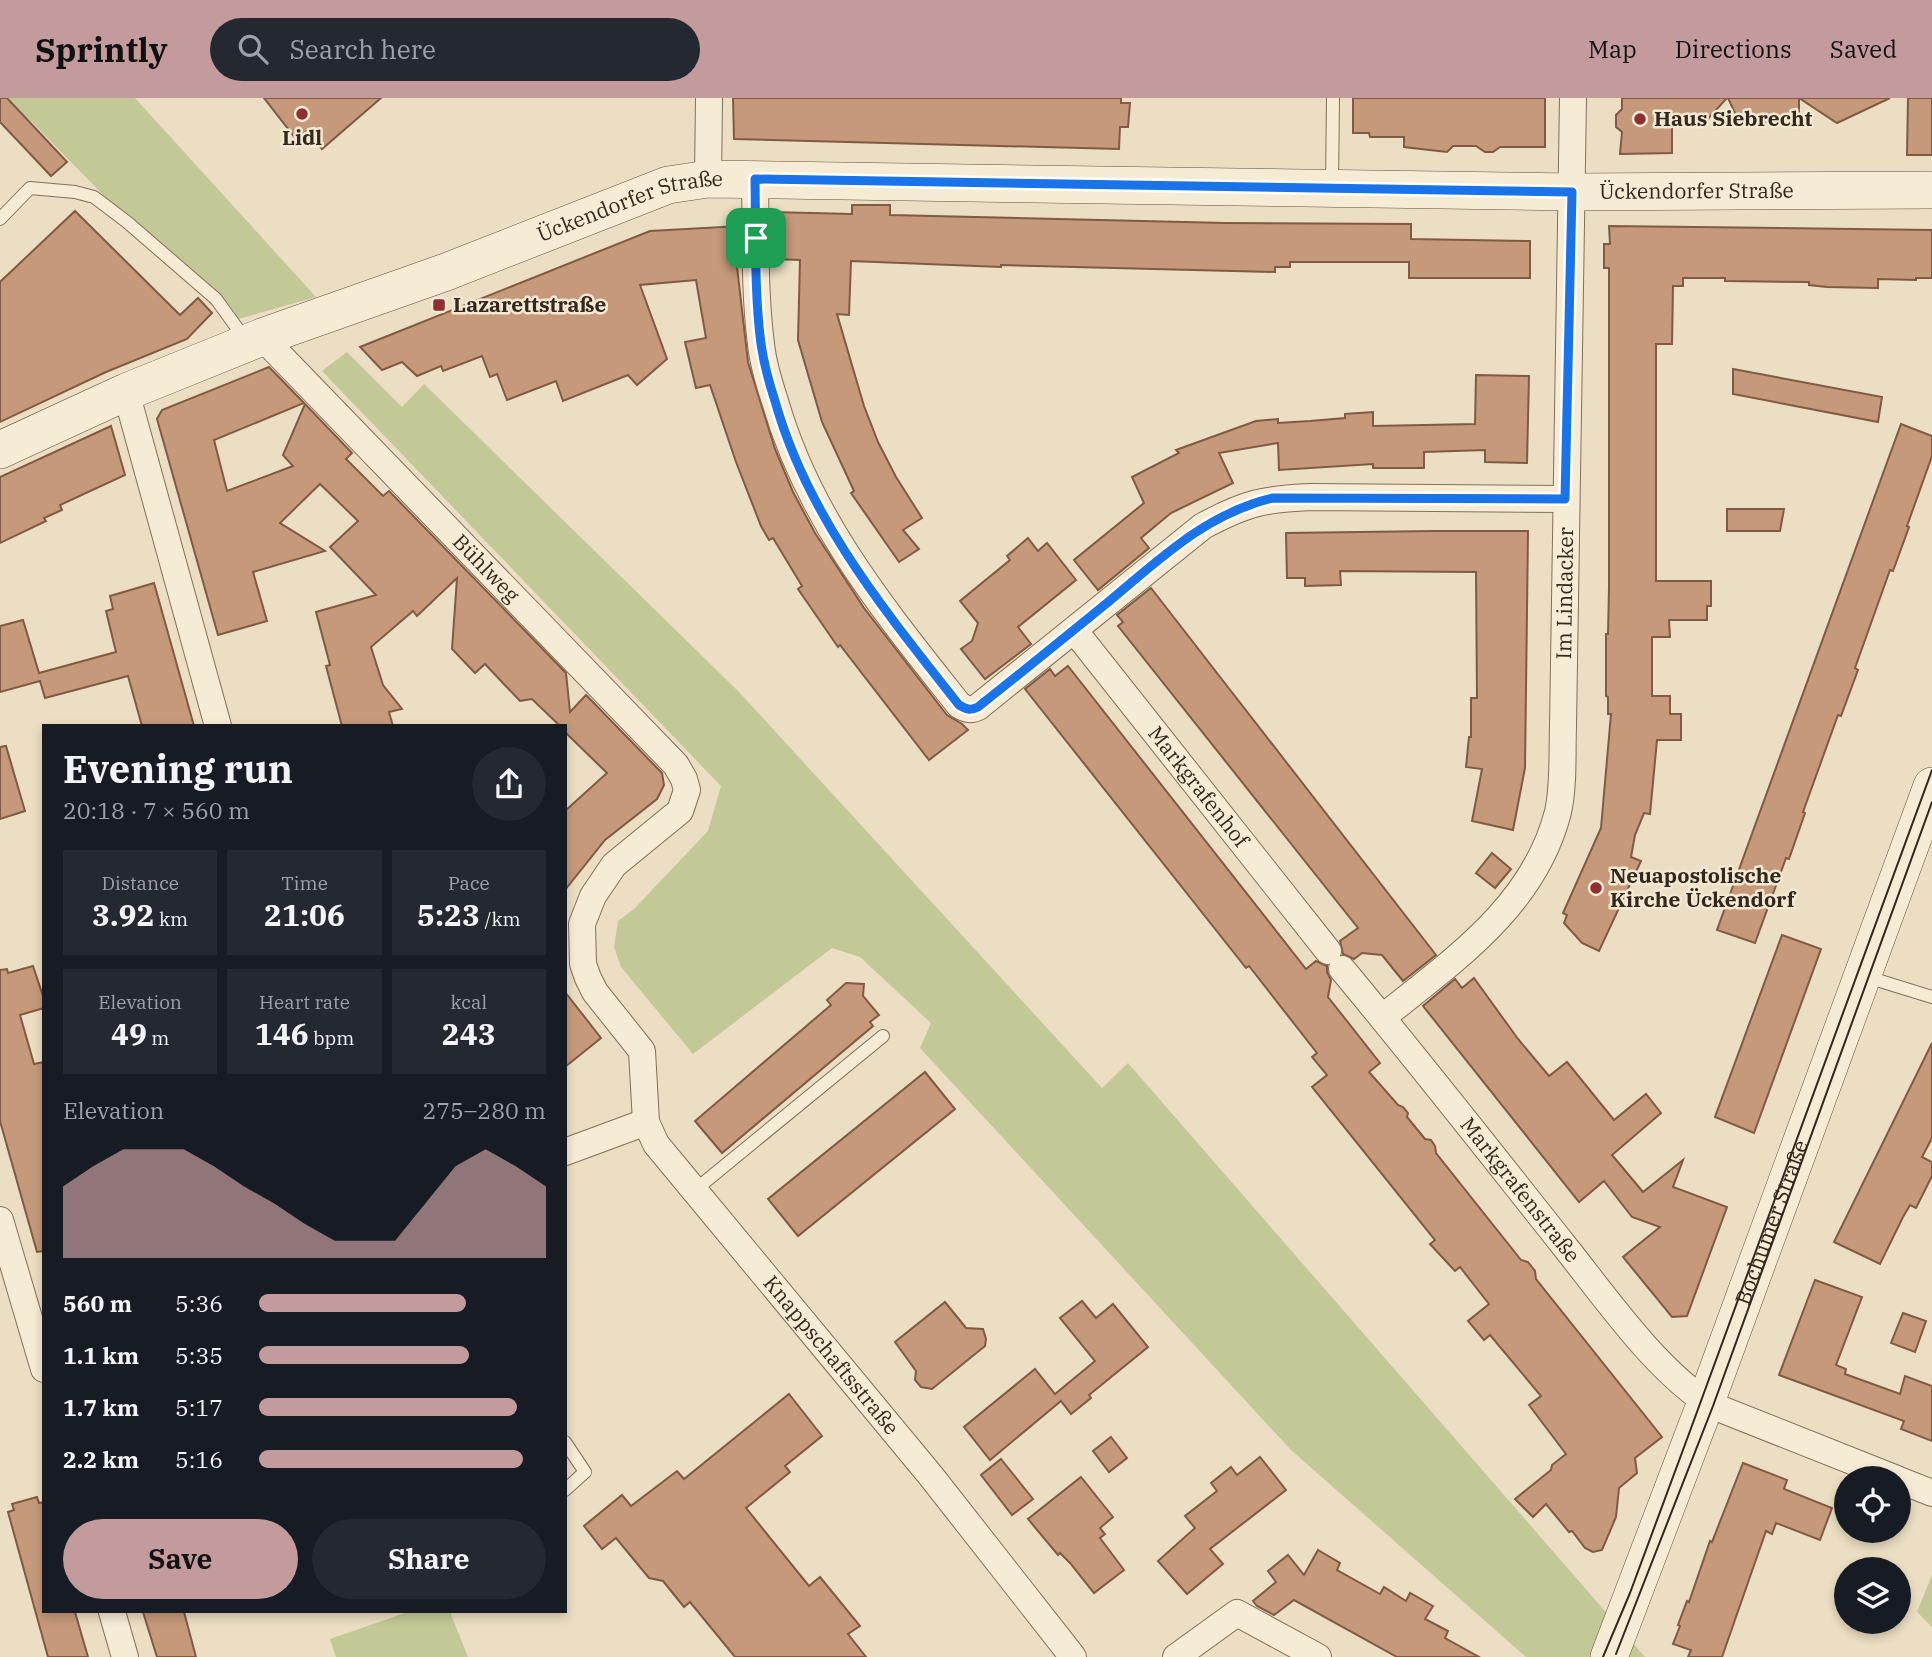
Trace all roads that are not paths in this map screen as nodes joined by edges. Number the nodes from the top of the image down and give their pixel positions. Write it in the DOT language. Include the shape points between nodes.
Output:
graph roads {
  1 [pos="709,98"];
  2 [pos="1333,98"];
  3 [pos="1573,98"];
  4 [pos="708,179"];
  5 [pos="755,179"];
  6 [pos="1332,187"];
  7 [pos="1932,190"];
  8 [pos="1572,192"];
  9 [pos="0,219"];
  10 [pos="255,340"];
  11 [pos="126,392"];
  12 [pos="0,450"];
  13 [pos="1565,499"];
  14 [pos="1074,630"];
  15 [pos="217,724"];
  16 [pos="1932,786"];
  17 [pos="1331,954"];
  18 [pos="1863,976"];
  19 [pos="1932,997"];
  20 [pos="1383,1017"];
  21 [pos="883,1036"];
  22 [pos="646,1122"];
  23 [pos="567,1152"];
  24 [pos="695,1190"];
  25 [pos="0,1220"];
  26 [pos="10,1296"];
  27 [pos="42,1365"];
  28 [pos="1706,1402"];
  29 [pos="567,1445"];
  30 [pos="1866,1466"];
  31 [pos="1911,1484"];
  32 [pos="567,1488"];
  33 [pos="1932,1493"];
  34 [pos="112,1613"];
  35 [pos="124,1657"];
  36 [pos="1073,1657"];
  37 [pos="1176,1657"];
  38 [pos="1318,1657"];
  39 [pos="1609,1657"];
  1 -- 4 [label="street"];
  2 -- 6 [label="lane"];
  3 -- 8 [label="street, Im Lindacker"];
  4 -- 5 [label="main road, Ückendorfer Straße"];
  4 -- 10 [label="main road, Ückendorfer Straße" via="656,189 438,275"];
  5 -- 6 [label="main road, Ückendorfer Straße"];
  5 -- 14 [label="street" via="761,346 780,419 811,497 877,601 959,705 972,710"];
  6 -- 8 [label="main road, Ückendorfer Straße"];
  7 -- 8 [label="main road, Ückendorfer Straße"];
  8 -- 13 [label="street, Im Lindacker"];
  9 -- 10 [label="lane" via="30,188 94,197 216,299"];
  10 -- 11 [label="main road, Ückendorfer Straße"];
  10 -- 22 [label="street, Bühlweg" via="676,765 684,779 687,790 680,811 614,865 593,896 582,924 588,978 642,1051"];
  11 -- 12 [label="main road, Ückendorfer Straße"];
  11 -- 15 [label="street"];
  13 -- 14 [label="street" via="1273,498 1234,509 1203,526"];
  13 -- 20 [label="street, Im Lindacker" via="1560,799 1550,839 1525,886 1478,940"];
  14 -- 17 [label="street, Markgrafenhof"];
  16 -- 18 [label="main road, Bochumer Straße"];
  17 -- 20 [label="street, Markgrafenstraße"];
  18 -- 19 [label="lane"];
  18 -- 28 [label="main road, Bochumer Straße"];
  20 -- 28 [label="street, Markgrafenstraße" via="1626,1323"];
  21 -- 24 [label="lane"];
  22 -- 23 [label="street"];
  22 -- 24 [label="street, Knappschaftsstraße" via="656,1144"];
  24 -- 36 [label="street, Knappschaftsstraße" via="931,1476"];
  25 -- 26 [label="street"];
  26 -- 27 [label="street"];
  28 -- 30 [label="street"];
  28 -- 39 [label="main road, Bochumer Straße"];
  29 -- 32 [label="lane" via="585,1472"];
  31 -- 33 [label="street"];
  34 -- 35 [label="street"];
  37 -- 38 [label="street" via="1237,1613"];
}
